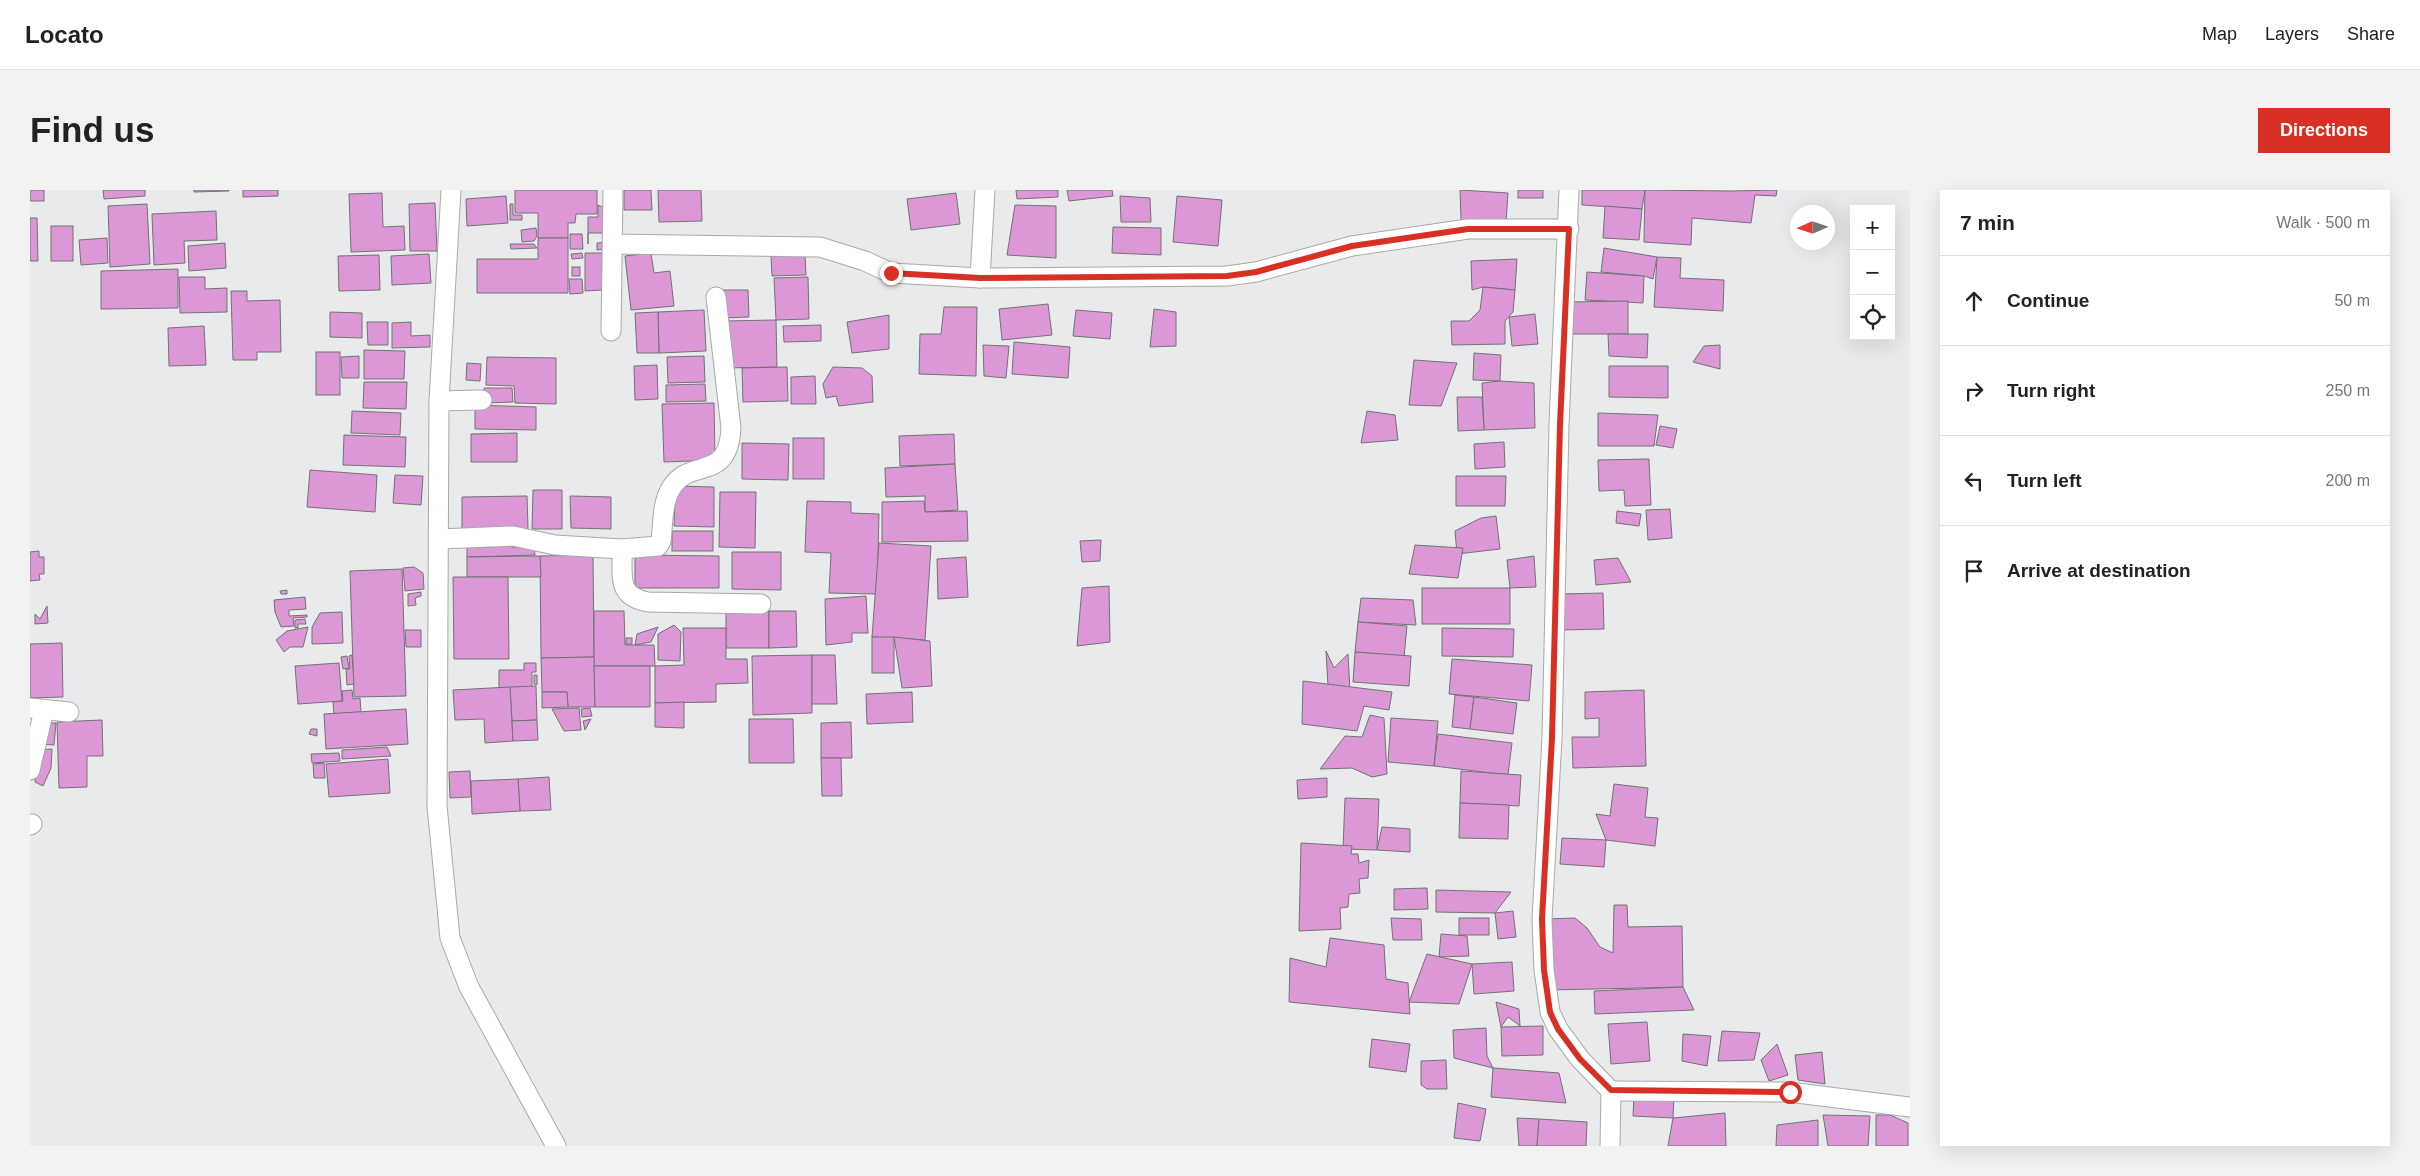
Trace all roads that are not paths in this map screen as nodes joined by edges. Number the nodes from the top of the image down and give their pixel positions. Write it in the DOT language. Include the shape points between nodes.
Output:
graph roads {
  1 [pos="451,190"];
  2 [pos="613,190"];
  3 [pos="985,190"];
  4 [pos="1570,190"];
  5 [pos="1569,229"];
  6 [pos="613,244"];
  7 [pos="980,278"];
  8 [pos="716,297"];
  9 [pos="611,331"];
  10 [pos="482,400"];
  11 [pos="439,401"];
  12 [pos="439,539"];
  13 [pos="622,549"];
  14 [pos="761,604"];
  15 [pos="37,709"];
  16 [pos="69,712"];
  17 [pos="30,770"];
  18 [pos="1611,1090"];
  19 [pos="1910,1107"];
  20 [pos="556,1146"];
  21 [pos="1610,1146"];
  1 -- 11 [label="street"];
  2 -- 6 [label="street"];
  3 -- 7 [label="street"];
  4 -- 5 [label="street"];
  5 -- 7 [label="street" via="1468,229 1352,246 1256,272 1227,276"];
  5 -- 18 [label="street" via="1552,738 1542,919 1544,970 1550,1012 1558,1029 1580,1059"];
  6 -- 7 [label="street" via="820,247 891,273"];
  6 -- 9 [label="street"];
  8 -- 13 [label="street" via="730,428 726,454 717,463 690,472 678,480 669,492 658,546"];
  10 -- 11 [label="street"];
  11 -- 12 [label="street"];
  12 -- 13 [label="street" via="513,536 555,545"];
  12 -- 20 [label="street" via="437,806 450,938 469,986"];
  13 -- 14 [label="street" via="623,582 626,594 634,600"];
  15 -- 16 [label="street"];
  15 -- 17 [label="street"];
  18 -- 19 [label="street" via="1790,1092"];
  18 -- 21 [label="street"];
}
